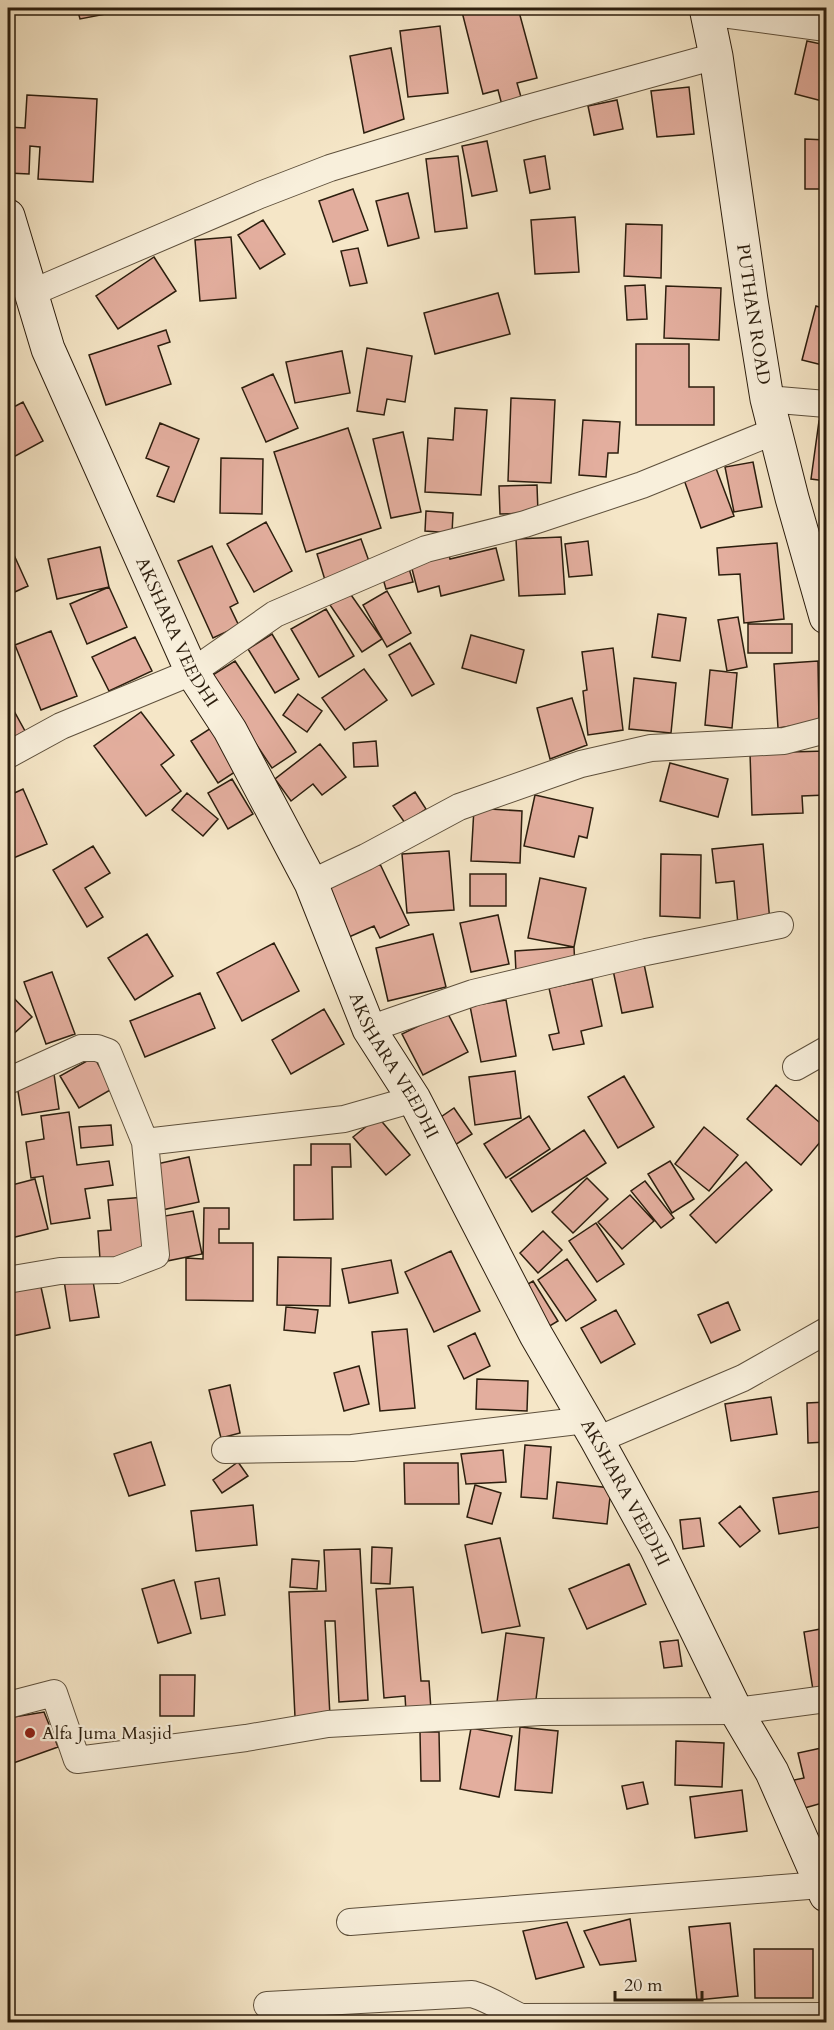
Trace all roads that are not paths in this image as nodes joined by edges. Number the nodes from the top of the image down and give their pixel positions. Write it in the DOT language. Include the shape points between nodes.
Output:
graph roads {
  1 [pos="707,10"];
  2 [pos="826,28"];
  3 [pos="716,56"];
  4 [pos="8,216"];
  5 [pos="31,293"];
  6 [pos="767,399"];
  7 [pos="826,404"];
  8 [pos="775,431"];
  9 [pos="825,603"];
  10 [pos="192,672"];
  11 [pos="826,730"];
  12 [pos="8,755"];
  13 [pos="311,883"];
  14 [pos="780,925"];
  15 [pos="369,1029"];
  16 [pos="826,1050"];
  17 [pos="796,1067"];
  18 [pos="8,1081"];
  19 [pos="414,1099"];
  20 [pos="145,1142"];
  21 [pos="13,1279"];
  22 [pos="826,1332"];
  23 [pos="591,1430"];
  24 [pos="225,1450"];
  25 [pos="826,1699"];
  26 [pos="8,1705"];
  27 [pos="736,1711"];
  28 [pos="824,1890"];
  29 [pos="350,1922"];
  30 [pos="267,2005"];
  31 [pos="826,2016"];
  1 -- 2 [label="street"];
  1 -- 3 [label="street, PUTHAN ROAD"];
  3 -- 5 [label="street" via="330,168"];
  3 -- 6 [label="street, PUTHAN ROAD"];
  4 -- 5 [label="street, AKSHARA VEEDHI"];
  5 -- 10 [label="street, AKSHARA VEEDHI" via="48,349"];
  6 -- 7 [label="street"];
  6 -- 8 [label="street, PUTHAN ROAD"];
  8 -- 9 [label="street, PUTHAN ROAD"];
  8 -- 10 [label="street" via="631,489 525,524 426,549 275,614"];
  10 -- 12 [label="street" via="61,726"];
  10 -- 13 [label="street, AKSHARA VEEDHI" via="230,730"];
  11 -- 13 [label="street" via="784,741 651,748 581,764 459,807"];
  13 -- 15 [label="street, AKSHARA VEEDHI"];
  14 -- 15 [label="street" via="646,951 473,993"];
  15 -- 19 [label="street, AKSHARA VEEDHI"];
  16 -- 17 [label="street"];
  18 -- 20 [label="street" via="81,1048 108,1052"];
  19 -- 20 [label="street" via="344,1119"];
  19 -- 23 [label="street, AKSHARA VEEDHI" via="536,1335"];
  20 -- 21 [label="street" via="156,1255 117,1270 60,1271"];
  22 -- 23 [label="street" via="744,1378"];
  23 -- 24 [label="street" via="352,1448"];
  23 -- 27 [label="street, AKSHARA VEEDHI" via="656,1547"];
  25 -- 27 [label="street"];
  26 -- 27 [label="street" via="54,1693 77,1760 328,1724 541,1712"];
  27 -- 28 [label="street, AKSHARA VEEDHI" via="772,1772"];
  28 -- 29 [label="street"];
  30 -- 31 [label="street" via="472,1994 521,2017"];
}
